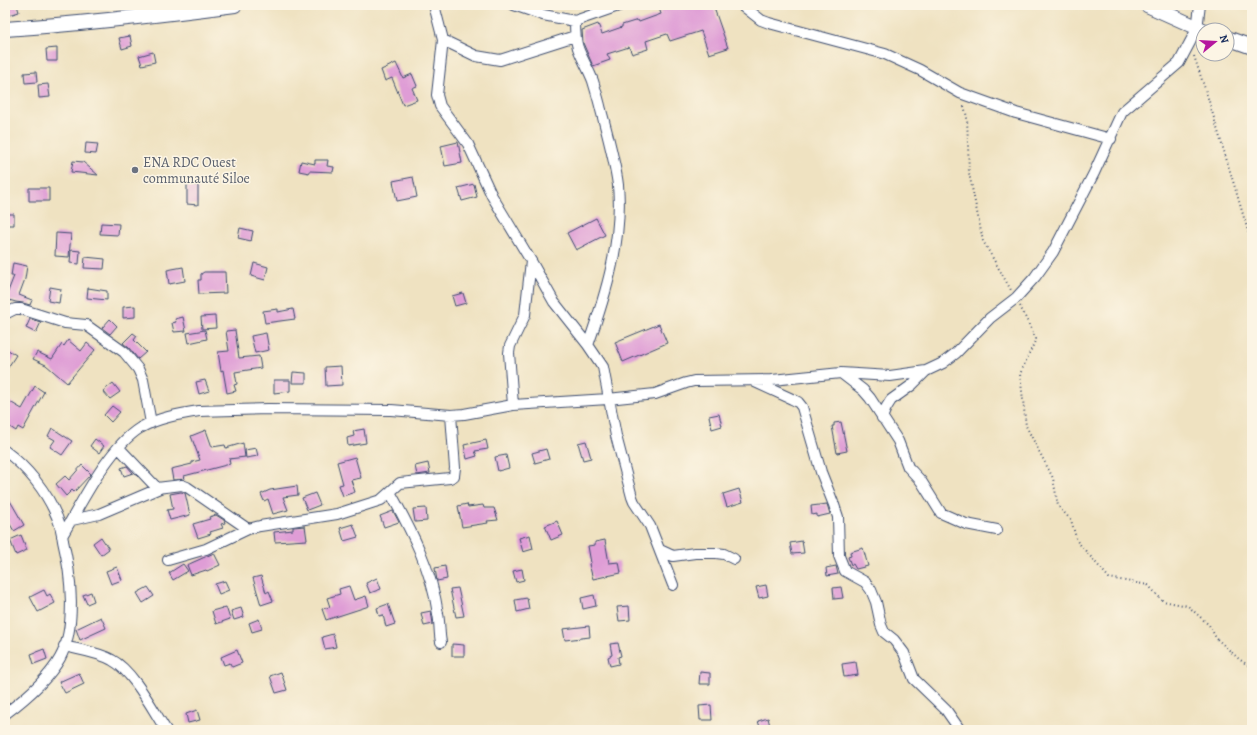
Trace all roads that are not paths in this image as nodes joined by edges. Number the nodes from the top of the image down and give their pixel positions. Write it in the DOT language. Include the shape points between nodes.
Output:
graph roads {
  1 [pos="235,5"];
  2 [pos="434,5"];
  3 [pos="514,5"];
  4 [pos="621,5"];
  5 [pos="742,5"];
  6 [pos="1147,5"];
  7 [pos="1200,5"];
  8 [pos="575,21"];
  9 [pos="1200,22"];
  10 [pos="1195,28"];
  11 [pos="5,29"];
  12 [pos="575,36"];
  13 [pos="1195,37"];
  14 [pos="443,40"];
  15 [pos="1235,41"];
  16 [pos="1252,47"];
  17 [pos="1111,139"];
  18 [pos="530,261"];
  19 [pos="5,314"];
  20 [pos="588,345"];
  21 [pos="926,371"];
  22 [pos="841,373"];
  23 [pos="752,381"];
  24 [pos="608,399"];
  25 [pos="513,406"];
  26 [pos="451,415"];
  27 [pos="882,418"];
  28 [pos="151,423"];
  29 [pos="119,448"];
  30 [pos="5,451"];
  31 [pos="160,488"];
  32 [pos="390,492"];
  33 [pos="72,520"];
  34 [pos="248,530"];
  35 [pos="996,530"];
  36 [pos="62,536"];
  37 [pos="660,550"];
  38 [pos="734,559"];
  39 [pos="168,560"];
  40 [pos="673,585"];
  41 [pos="441,642"];
  42 [pos="64,646"];
  43 [pos="5,714"];
  44 [pos="166,730"];
  45 [pos="960,730"];
  1 -- 11 [label="main road"];
  2 -- 14 [label="street"];
  3 -- 8 [label="street" via="543,15"];
  4 -- 8 [label="street"];
  5 -- 17 [label="street" via="769,23 885,54 960,93 1016,113"];
  6 -- 10 [label="main road"];
  7 -- 9 [label="street"];
  8 -- 12 [label="street"];
  12 -- 14 [label="street" via="500,60 476,56"];
  12 -- 20 [label="street" via="593,81 601,111 618,184 619,207 616,243 608,283"];
  13 -- 17 [label="street" via="1179,63 1122,112"];
  14 -- 18 [label="street" via="437,95 440,106 468,144 492,196"];
  15 -- 16 [label="main road"];
  17 -- 21 [label="street" via="1053,252 1035,277 1016,298 990,318 956,354"];
  18 -- 20 [label="street" via="554,302"];
  18 -- 25 [label="street" via="525,315 509,353"];
  19 -- 28 [label="street" via="21,309 65,323 86,325 124,352 138,369 143,380"];
  20 -- 24 [label="street" via="603,368"];
  21 -- 22 [label="street" via="890,376"];
  21 -- 27 [label="street" via="891,400"];
  22 -- 23 [label="street"];
  22 -- 27 [label="street" via="866,394"];
  23 -- 24 [label="street" via="694,381 655,394"];
  23 -- 45 [label="street" via="798,402 802,407 821,472 838,517 839,556 842,566 845,571 865,582 876,602 884,632 904,653 914,680 946,710"];
  24 -- 25 [label="street"];
  24 -- 37 [label="street" via="632,497 650,526"];
  25 -- 26 [label="street"];
  26 -- 28 [label="street" via="391,410 230,410 199,411"];
  26 -- 32 [label="street" via="454,476 400,483"];
  27 -- 35 [label="street" via="898,441 908,467 921,481 941,513 966,524"];
  28 -- 29 [label="street" via="140,428"];
  29 -- 31 [label="street" via="157,488"];
  29 -- 33 [label="street" via="106,463"];
  30 -- 36 [label="street" via="26,469 52,505"];
  31 -- 33 [label="street" via="99,514"];
  31 -- 34 [label="street" via="182,485 187,487"];
  32 -- 34 [label="street" via="381,500 337,514"];
  32 -- 41 [label="street" via="407,522 426,566 438,614"];
  33 -- 36 [label="street"];
  34 -- 39 [label="street" via="206,549"];
  36 -- 42 [label="street" via="70,572 71,594 69,628"];
  37 -- 38 [label="street" via="673,556 716,553"];
  37 -- 40 [label="street"];
  42 -- 43 [label="street" via="61,656 45,679"];
  42 -- 44 [label="street" via="100,654 120,665 132,678"];
}
